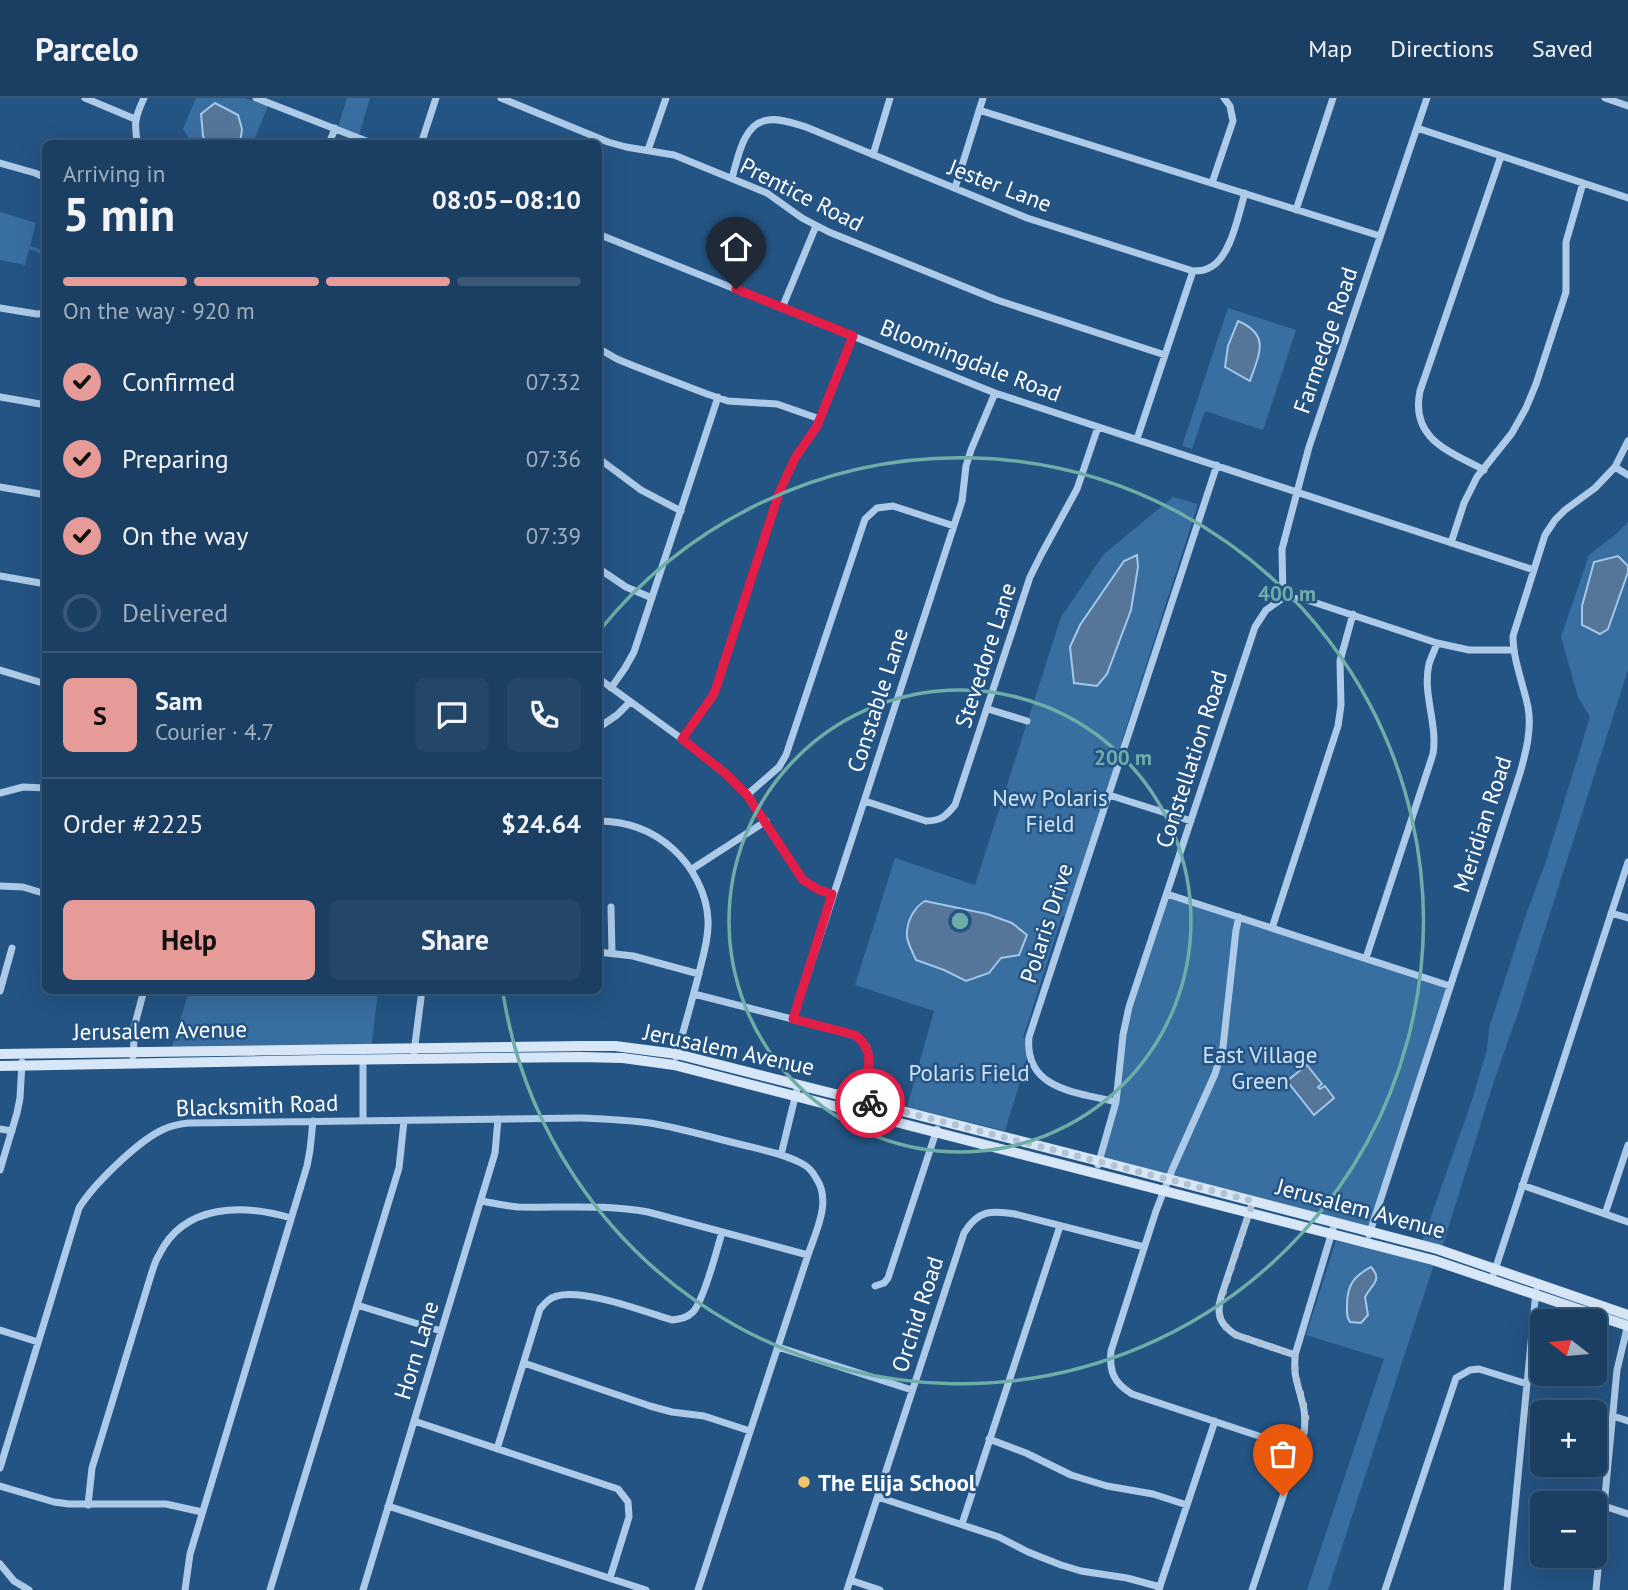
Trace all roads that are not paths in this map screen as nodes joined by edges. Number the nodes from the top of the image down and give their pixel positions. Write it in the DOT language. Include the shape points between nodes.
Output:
graph roads {
  1 [pos="85,98"];
  2 [pos="144,98"];
  3 [pos="256,98"];
  4 [pos="436,98"];
  5 [pos="501,98"];
  6 [pos="666,98"];
  7 [pos="890,98"];
  8 [pos="983,98"];
  9 [pos="1224,98"];
  10 [pos="1334,98"];
  11 [pos="1427,98"];
  12 [pos="1605,98"];
  13 [pos="1628,106"];
  14 [pos="979,110"];
  15 [pos="135,119"];
  16 [pos="335,128"];
  17 [pos="1417,128"];
  18 [pos="138,140"];
  19 [pos="330,140"];
  20 [pos="364,140"];
  21 [pos="422,140"];
  22 [pos="648,150"];
  23 [pos="873,155"];
  24 [pos="1501,156"];
  25 [pos="0,163"];
  26 [pos="42,176"];
  27 [pos="732,178"];
  28 [pos="1212,183"];
  29 [pos="1583,183"];
  30 [pos="955,188"];
  31 [pos="1245,194"];
  32 [pos="1628,198"];
  33 [pos="1296,209"];
  34 [pos="816,226"];
  35 [pos="602,236"];
  36 [pos="1380,236"];
  37 [pos="1193,271"];
  38 [pos="0,308"];
  39 [pos="782,308"];
  40 [pos="42,313"];
  41 [pos="853,336"];
  42 [pos="602,350"];
  43 [pos="1165,355"];
  44 [pos="995,393"];
  45 [pos="0,397"];
  46 [pos="719,397"];
  47 [pos="42,404"];
  48 [pos="820,419"];
  49 [pos="1098,427"];
  50 [pos="1137,439"];
  51 [pos="1628,441"];
  52 [pos="602,461"];
  53 [pos="1217,466"];
  54 [pos="1615,467"];
  55 [pos="1484,470"];
  56 [pos="1628,475"];
  57 [pos="0,487"];
  58 [pos="1297,492"];
  59 [pos="42,494"];
  60 [pos="681,511"];
  61 [pos="954,526"];
  62 [pos="1451,542"];
  63 [pos="1534,570"];
  64 [pos="602,571"];
  65 [pos="0,576"];
  66 [pos="42,583"];
  67 [pos="652,598"];
  68 [pos="1283,598"];
  69 [pos="1353,614"];
  70 [pos="1437,643"];
  71 [pos="1513,650"];
  72 [pos="0,670"];
  73 [pos="602,681"];
  74 [pos="42,683"];
  75 [pos="611,688"];
  76 [pos="630,702"];
  77 [pos="988,709"];
  78 [pos="1027,721"];
  79 [pos="602,725"];
  80 [pos="682,739"];
  81 [pos="42,788"];
  82 [pos="0,793"];
  83 [pos="1109,794"];
  84 [pos="747,795"];
  85 [pos="864,801"];
  86 [pos="602,821"];
  87 [pos="766,821"];
  88 [pos="1191,821"];
  89 [pos="1628,862"];
  90 [pos="692,869"];
  91 [pos="0,886"];
  92 [pos="42,893"];
  93 [pos="832,894"];
  94 [pos="1167,894"];
  95 [pos="611,907"];
  96 [pos="1611,913"];
  97 [pos="1239,917"];
  98 [pos="1628,918"];
  99 [pos="1272,928"];
  100 [pos="12,948"];
  101 [pos="602,952"];
  102 [pos="612,953"];
  103 [pos="1366,958"];
  104 [pos="699,974"];
  105 [pos="1450,986"];
  106 [pos="0,991"];
  107 [pos="143,994"];
  108 [pos="422,994"];
  109 [pos="694,994"];
  110 [pos="793,1019"];
  111 [pos="23,1053"];
  112 [pos="0,1054"];
  113 [pos="414,1054"];
  114 [pos="363,1055"];
  115 [pos="133,1058"];
  116 [pos="676,1059"];
  117 [pos="0,1066"];
  118 [pos="22,1066"];
  119 [pos="797,1090"];
  120 [pos="1116,1102"];
  121 [pos="857,1105"];
  122 [pos="498,1119"];
  123 [pos="313,1121"];
  124 [pos="363,1121"];
  125 [pos="404,1121"];
  126 [pos="937,1126"];
  127 [pos="0,1129"];
  128 [pos="12,1131"];
  129 [pos="1628,1145"];
  130 [pos="781,1155"];
  131 [pos="1098,1167"];
  132 [pos="0,1170"];
  133 [pos="1167,1185"];
  134 [pos="1522,1185"];
  135 [pos="481,1201"];
  136 [pos="1251,1206"];
  137 [pos="1605,1214"];
  138 [pos="291,1218"];
  139 [pos="1628,1222"];
  140 [pos="1060,1226"];
  141 [pos="1334,1228"];
  142 [pos="722,1232"];
  143 [pos="1369,1237"];
  144 [pos="1144,1247"];
  145 [pos="808,1255"];
  146 [pos="1493,1275"];
  147 [pos="875,1286"];
  148 [pos="1536,1290"];
  149 [pos="357,1305"];
  150 [pos="1628,1315"];
  151 [pos="1628,1326"];
  152 [pos="0,1330"];
  153 [pos="441,1331"];
  154 [pos="38,1342"];
  155 [pos="778,1347"];
  156 [pos="1295,1355"];
  157 [pos="524,1363"];
  158 [pos="1527,1384"];
  159 [pos="912,1390"];
  160 [pos="1613,1416"];
  161 [pos="414,1421"];
  162 [pos="1215,1421"];
  163 [pos="1628,1421"];
  164 [pos="750,1431"];
  165 [pos="989,1439"];
  166 [pos="497,1448"];
  167 [pos="1298,1449"];
  168 [pos="0,1468"];
  169 [pos="0,1486"];
  170 [pos="1606,1491"];
  171 [pos="878,1497"];
  172 [pos="88,1505"];
  173 [pos="1187,1505"];
  174 [pos="388,1506"];
  175 [pos="1607,1507"];
  176 [pos="202,1512"];
  177 [pos="1628,1514"];
  178 [pos="962,1524"];
  179 [pos="0,1564"];
  180 [pos="1598,1568"];
  181 [pos="610,1578"];
  182 [pos="850,1580"];
  183 [pos="1159,1589"];
  184 [pos="29,1590"];
  185 [pos="186,1590"];
  186 [pos="270,1590"];
  187 [pos="363,1590"];
  188 [pos="646,1590"];
  189 [pos="698,1590"];
  190 [pos="847,1590"];
  191 [pos="880,1590"];
  192 [pos="1252,1590"];
  193 [pos="1385,1590"];
  194 [pos="1507,1590"];
  195 [pos="1596,1590"];
  1 -- 15 [label="street"];
  2 -- 15 [label="street"];
  3 -- 16 [label="street"];
  4 -- 21 [label="street"];
  5 -- 22 [label="street, Prentice Road" via="608,142"];
  6 -- 22 [label="street"];
  7 -- 23 [label="street"];
  8 -- 14 [label="street"];
  9 -- 28 [label="street" via="1233,121"];
  10 -- 33 [label="street"];
  11 -- 17 [label="street, Farmedge Road"];
  12 -- 13 [label="street"];
  14 -- 28 [label="street"];
  14 -- 30 [label="street"];
  15 -- 18 [label="street"];
  16 -- 19 [label="street"];
  16 -- 20 [label="street"];
  17 -- 24 [label="street"];
  17 -- 36 [label="street, Farmedge Road"];
  22 -- 27 [label="street, Prentice Road"];
  23 -- 27 [label="street, Jester Lane" via="806,127 767,120 749,131"];
  23 -- 30 [label="street, Jester Lane"];
  24 -- 29 [label="street"];
  24 -- 55 [label="street" via="1417,405 1422,425 1434,441"];
  25 -- 26 [label="street"];
  27 -- 34 [label="street, Prentice Road" via="767,193"];
  28 -- 31 [label="street"];
  29 -- 32 [label="street"];
  29 -- 55 [label="street" via="1566,242 1566,292 1536,384 1512,433"];
  30 -- 37 [label="street, Jester Lane" via="1027,218"];
  31 -- 33 [label="street"];
  31 -- 37 [label="street" via="1224,255 1209,268"];
  33 -- 36 [label="street"];
  34 -- 39 [label="street"];
  34 -- 43 [label="street, Prentice Road" via="997,300"];
  35 -- 39 [label="street, Bloomingdale Road"];
  36 -- 58 [label="street, Farmedge Road"];
  37 -- 43 [label="street"];
  38 -- 40 [label="street"];
  39 -- 41 [label="street, Bloomingdale Road"];
  41 -- 44 [label="street, Bloomingdale Road"];
  41 -- 48 [label="street"];
  42 -- 46 [label="street"];
  43 -- 50 [label="street"];
  44 -- 49 [label="street, Bloomingdale Road"];
  44 -- 61 [label="street, Constable Lane" via="966,466"];
  45 -- 47 [label="street"];
  46 -- 48 [label="street" via="777,404"];
  46 -- 60 [label="street"];
  48 -- 80 [label="street" via="779,493 716,688"];
  49 -- 50 [label="street, Bloomingdale Road"];
  49 -- 77 [label="street, Stevedore Lane" via="1077,489 1030,577"];
  50 -- 53 [label="street, Bloomingdale Road"];
  51 -- 54 [label="street, Meridian Road"];
  52 -- 60 [label="street" via="641,490"];
  53 -- 58 [label="street, Bloomingdale Road"];
  53 -- 83 [label="street, Polaris Drive"];
  54 -- 56 [label="street"];
  54 -- 63 [label="street, Meridian Road" via="1555,520"];
  55 -- 62 [label="street" via="1464,503"];
  57 -- 59 [label="street"];
  58 -- 62 [label="street, Bloomingdale Road"];
  58 -- 68 [label="street, Farmedge Road" via="1282,549"];
  60 -- 67 [label="street"];
  61 -- 84 [label="street" via="893,506 877,508 864,519 786,755"];
  61 -- 85 [label="street, Constable Lane"];
  62 -- 63 [label="street, Bloomingdale Road"];
  63 -- 71 [label="street, Meridian Road" via="1513,636"];
  64 -- 67 [label="street"];
  65 -- 66 [label="street"];
  67 -- 75 [label="street" via="634,652"];
  68 -- 69 [label="street" via="1304,598"];
  68 -- 88 [label="street, Constellation Road" via="1266,610 1255,626"];
  69 -- 70 [label="street"];
  69 -- 99 [label="street" via="1340,660 1338,726"];
  70 -- 71 [label="street" via="1469,650"];
  70 -- 103 [label="street" via="1427,684 1434,724 1433,754"];
  71 -- 105 [label="street, Meridian Road" via="1529,710 1527,748"];
  72 -- 74 [label="street"];
  73 -- 75 [label="street"];
  75 -- 76 [label="street"];
  76 -- 79 [label="street"];
  76 -- 80 [label="street"];
  77 -- 78 [label="street"];
  77 -- 85 [label="street, Stevedore Lane" via="956,806 943,818 926,821"];
  80 -- 84 [label="street"];
  81 -- 82 [label="street"];
  83 -- 88 [label="street"];
  83 -- 120 [label="street, Polaris Drive" via="1028,1047 1032,1064 1047,1081"];
  84 -- 87 [label="street"];
  85 -- 93 [label="street, Constable Lane"];
  86 -- 90 [label="street" via="651,833"];
  87 -- 90 [label="street"];
  87 -- 93 [label="street" via="803,880"];
  88 -- 94 [label="street, Constellation Road"];
  89 -- 96 [label="street"];
  90 -- 104 [label="street" via="708,920"];
  91 -- 92 [label="street"];
  93 -- 110 [label="street, Constable Lane"];
  94 -- 97 [label="street"];
  94 -- 120 [label="street, Constellation Road" via="1122,1035"];
  95 -- 102 [label="street"];
  96 -- 98 [label="street"];
  96 -- 134 [label="street"];
  97 -- 99 [label="street"];
  97 -- 133 [label="street" via="1223,1047"];
  99 -- 103 [label="street"];
  100 -- 106 [label="street"];
  101 -- 102 [label="street"];
  102 -- 104 [label="street"];
  103 -- 105 [label="street"];
  104 -- 109 [label="street"];
  105 -- 143 [label="street, Meridian Road"];
  107 -- 115 [label="street"];
  108 -- 113 [label="street"];
  109 -- 110 [label="street"];
  109 -- 116 [label="street"];
  110 -- 121 [label="street" via="862,1040 869,1055"];
  111 -- 112 [label="main road, Jerusalem Avenue"];
  111 -- 115 [label="main road, Jerusalem Avenue"];
  111 -- 118 [label="street"];
  113 -- 114 [label="main road, Jerusalem Avenue"];
  113 -- 116 [label="main road, Jerusalem Avenue"];
  114 -- 115 [label="main road, Jerusalem Avenue" via="322,1060"];
  114 -- 124 [label="street"];
  115 -- 118 [label="main road, Jerusalem Avenue"];
  116 -- 119 [label="main road, Jerusalem Avenue"];
  117 -- 118 [label="main road, Jerusalem Avenue"];
  118 -- 128 [label="street"];
  119 -- 121 [label="main road, Jerusalem Avenue"];
  119 -- 130 [label="street"];
  120 -- 131 [label="street, Constellation Road"];
  121 -- 126 [label="main road, Jerusalem Avenue"];
  122 -- 125 [label="street, Blacksmith Road"];
  122 -- 130 [label="street, Blacksmith Road" via="649,1123"];
  122 -- 135 [label="street, Horn Lane" via="495,1153"];
  123 -- 124 [label="street, Blacksmith Road"];
  123 -- 138 [label="street"];
  123 -- 154 [label="street, Blacksmith Road" via="188,1123 164,1129 142,1143 79,1208"];
  124 -- 125 [label="street, Blacksmith Road"];
  125 -- 149 [label="street" via="400,1164"];
  126 -- 131 [label="main road, Jerusalem Avenue"];
  126 -- 147 [label="street" via="888,1278"];
  127 -- 128 [label="street"];
  128 -- 132 [label="street"];
  129 -- 137 [label="street"];
  130 -- 145 [label="street" via="807,1167 822,1191 823,1209"];
  131 -- 133 [label="main road, Jerusalem Avenue"];
  133 -- 136 [label="main road, Jerusalem Avenue"];
  133 -- 144 [label="street"];
  134 -- 137 [label="street"];
  134 -- 146 [label="street"];
  135 -- 142 [label="street" via="516,1207 629,1208"];
  135 -- 153 [label="street, Horn Lane"];
  136 -- 141 [label="main road, Jerusalem Avenue"];
  136 -- 156 [label="street" via="1218,1308 1220,1320 1236,1335"];
  137 -- 139 [label="street"];
  138 -- 172 [label="street" via="262,1211 213,1212 184,1225 164,1246 150,1275 92,1468"];
  138 -- 176 [label="street"];
  140 -- 144 [label="street, Orchid Road"];
  140 -- 159 [label="street, Orchid Road" via="997,1211 969,1224"];
  140 -- 165 [label="street"];
  141 -- 143 [label="main road, Jerusalem Avenue"];
  141 -- 156 [label="street"];
  142 -- 145 [label="street"];
  142 -- 157 [label="street" via="701,1299 688,1316 672,1320 601,1298 557,1296 540,1309"];
  143 -- 146 [label="main road, Jerusalem Avenue"];
  144 -- 162 [label="street" via="1111,1351 1114,1377 1132,1394"];
  145 -- 155 [label="street"];
  146 -- 148 [label="main road, Jerusalem Avenue"];
  148 -- 150 [label="main road, Jerusalem Avenue"];
  148 -- 151 [label="main road, Jerusalem Avenue"];
  148 -- 158 [label="street"];
  149 -- 153 [label="street"];
  149 -- 186 [label="street"];
  151 -- 160 [label="street" via="1617,1370"];
  152 -- 154 [label="street"];
  153 -- 161 [label="street, Horn Lane"];
  154 -- 168 [label="street, Blacksmith Road"];
  155 -- 159 [label="street"];
  155 -- 164 [label="street"];
  156 -- 167 [label="street" via="1306,1419"];
  157 -- 164 [label="street" via="650,1406"];
  157 -- 166 [label="street"];
  158 -- 193 [label="street" via="1479,1369 1456,1378"];
  158 -- 194 [label="street"];
  159 -- 171 [label="street, Orchid Road"];
  160 -- 163 [label="street"];
  160 -- 170 [label="street"];
  161 -- 166 [label="street"];
  161 -- 174 [label="street, Horn Lane"];
  162 -- 167 [label="street"];
  162 -- 173 [label="street"];
  164 -- 189 [label="street"];
  165 -- 173 [label="street" via="1071,1475"];
  165 -- 178 [label="street"];
  166 -- 181 [label="street" via="622,1493 629,1517"];
  167 -- 192 [label="street"];
  169 -- 172 [label="street" via="54,1502"];
  171 -- 178 [label="street"];
  171 -- 182 [label="street, Orchid Road"];
  172 -- 176 [label="street" via="166,1504"];
  173 -- 183 [label="street"];
  174 -- 181 [label="street"];
  174 -- 187 [label="street, Horn Lane"];
  175 -- 177 [label="street"];
  176 -- 185 [label="street" via="190,1553"];
  178 -- 183 [label="street" via="1061,1565"];
  179 -- 184 [label="street"];
  180 -- 195 [label="street"];
  181 -- 188 [label="street"];
  182 -- 190 [label="street, Orchid Road"];
  182 -- 191 [label="street"];
}
